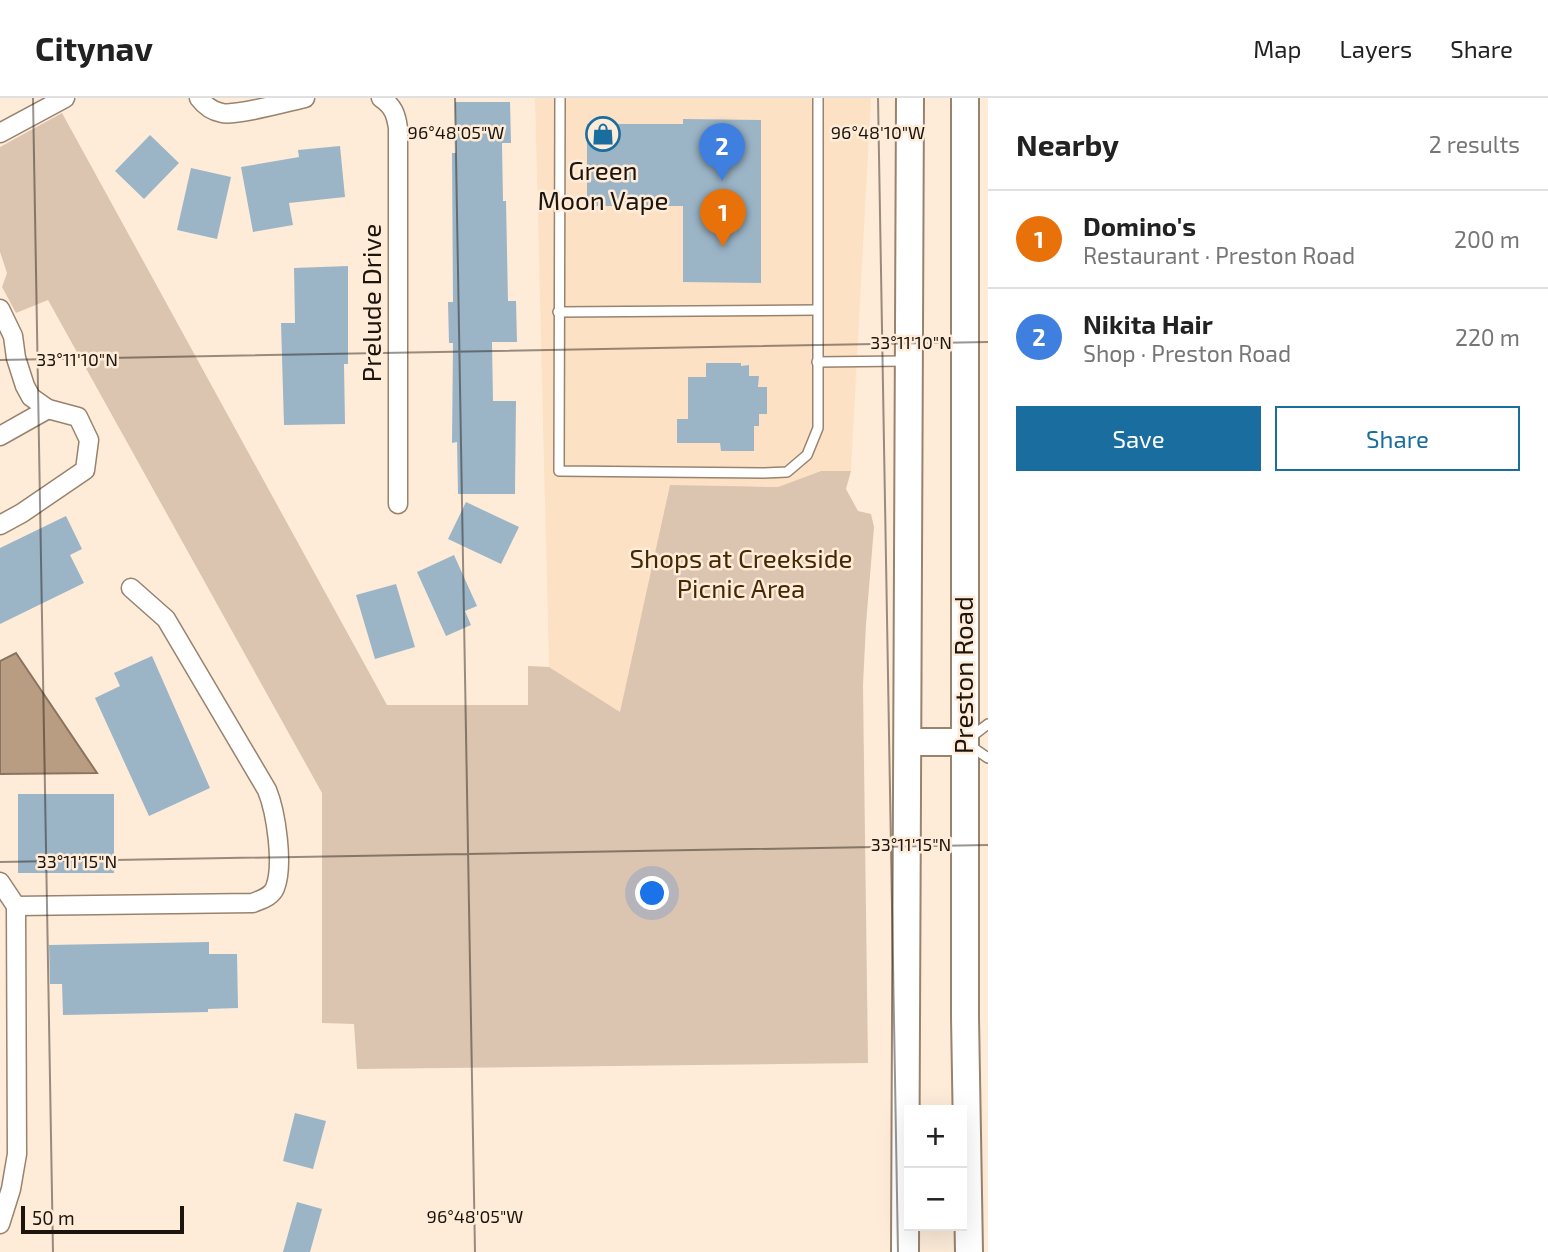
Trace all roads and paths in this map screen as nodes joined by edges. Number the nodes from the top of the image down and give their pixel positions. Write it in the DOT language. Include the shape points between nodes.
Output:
graph roads {
  1 [pos="65,98"];
  2 [pos="199,98"];
  3 [pos="305,98"];
  4 [pos="560,98"];
  5 [pos="818,98"];
  6 [pos="910,98"];
  7 [pos="965,98"];
  8 [pos="385,101"];
  9 [pos="0,132"];
  10 [pos="817,310"];
  11 [pos="558,312"];
  12 [pos="2,313"];
  13 [pos="910,361"];
  14 [pos="817,362"];
  15 [pos="48,409"];
  16 [pos="0,436"];
  17 [pos="398,504"];
  18 [pos="0,525"];
  19 [pos="131,588"];
  20 [pos="988,723"];
  21 [pos="964,742"];
  22 [pos="909,743"];
  23 [pos="988,758"];
  24 [pos="0,882"];
  25 [pos="16,906"];
  26 [pos="8,1170"];
  27 [pos="0,1222"];
  28 [pos="905,1252"];
  29 [pos="969,1252"];
  1 -- 9 [label="street"];
  2 -- 3 [label="street" via="205,106 229,113"];
  4 -- 11 [label="lane"];
  5 -- 10 [label="lane"];
  6 -- 13 [label="main road, Preston Road"];
  7 -- 21 [label="main road, Preston Road"];
  8 -- 17 [label="street, Prelude Drive" via="394,111 398,128"];
  10 -- 11 [label="lane"];
  10 -- 14 [label="lane"];
  11 -- 14 [label="lane" via="559,471 787,472 807,455 818,428"];
  12 -- 15 [label="street" via="13,336 25,386 31,397"];
  13 -- 14 [label="lane"];
  13 -- 22 [label="main road, Preston Road"];
  15 -- 16 [label="street"];
  15 -- 18 [label="street" via="78,417 89,439 85,470"];
  19 -- 25 [label="street" via="166,619 267,790 276,821 275,888 253,903"];
  20 -- 21 [label="lane"];
  21 -- 22 [label="main road"];
  21 -- 23 [label="lane"];
  21 -- 29 [label="main road, Preston Road"];
  22 -- 28 [label="main road, Preston Road"];
  24 -- 25 [label="street"];
  25 -- 26 [label="street" via="17,1154"];
  26 -- 27 [label="street"];
}
